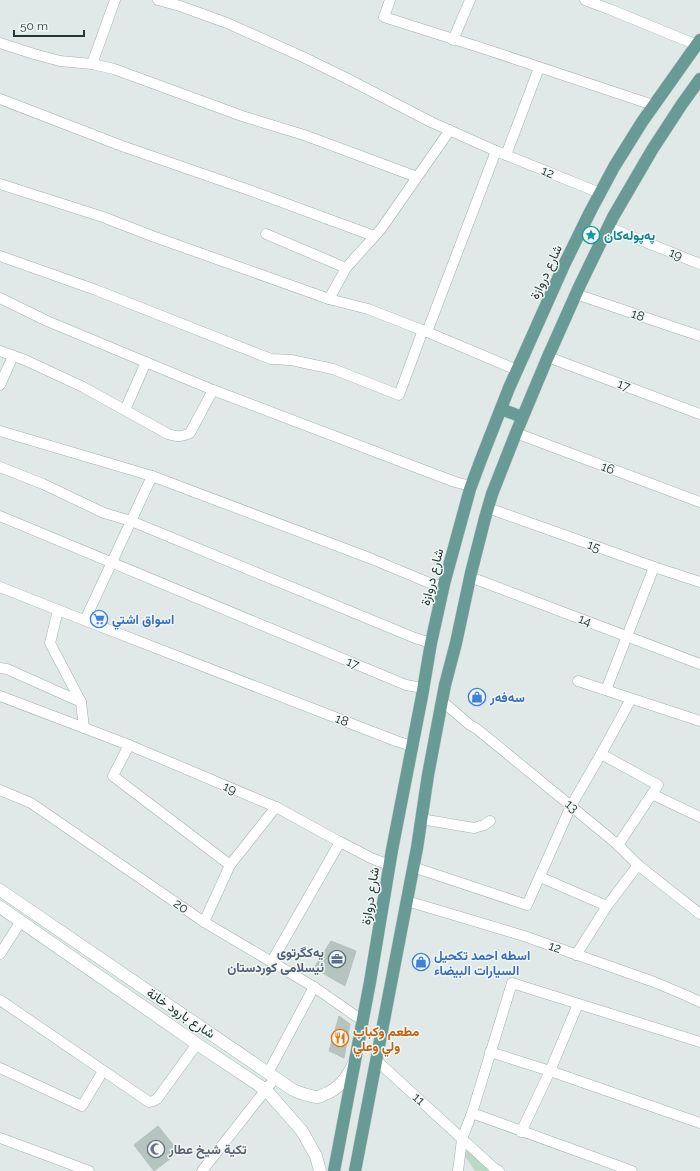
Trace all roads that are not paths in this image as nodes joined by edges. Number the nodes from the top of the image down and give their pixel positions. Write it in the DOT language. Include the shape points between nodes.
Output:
graph roads {
  1 [pos="115,0"];
  2 [pos="158,0"];
  3 [pos="390,0"];
  4 [pos="470,0"];
  5 [pos="585,0"];
  6 [pos="453,40"];
  7 [pos="0,42"];
  8 [pos="698,43"];
  9 [pos="92,64"];
  10 [pos="539,68"];
  11 [pos="700,79"];
  12 [pos="0,99"];
  13 [pos="653,106"];
  14 [pos="450,130"];
  15 [pos="496,150"];
  16 [pos="506,155"];
  17 [pos="417,177"];
  18 [pos="0,184"];
  19 [pos="600,193"];
  20 [pos="608,227"];
  21 [pos="266,234"];
  22 [pos="374,236"];
  23 [pos="0,256"];
  24 [pos="700,264"];
  25 [pos="346,268"];
  26 [pos="576,294"];
  27 [pos="0,298"];
  28 [pos="329,299"];
  29 [pos="425,331"];
  30 [pos="700,336"];
  31 [pos="0,351"];
  32 [pos="13,356"];
  33 [pos="548,357"];
  34 [pos="146,362"];
  35 [pos="517,370"];
  36 [pos="0,385"];
  37 [pos="213,390"];
  38 [pos="500,409"];
  39 [pos="125,410"];
  40 [pos="700,414"];
  41 [pos="522,417"];
  42 [pos="0,431"];
  43 [pos="516,433"];
  44 [pos="0,467"];
  45 [pos="152,476"];
  46 [pos="471,486"];
  47 [pos="700,502"];
  48 [pos="488,508"];
  49 [pos="0,516"];
  50 [pos="131,522"];
  51 [pos="111,562"];
  52 [pos="654,567"];
  53 [pos="470,577"];
  54 [pos="700,582"];
  55 [pos="0,587"];
  56 [pos="443,587"];
  57 [pos="58,610"];
  58 [pos="85,620"];
  59 [pos="628,636"];
  60 [pos="431,643"];
  61 [pos="700,664"];
  62 [pos="0,668"];
  63 [pos="578,681"];
  64 [pos="423,688"];
  65 [pos="606,690"];
  66 [pos="0,696"];
  67 [pos="631,699"];
  68 [pos="442,701"];
  69 [pos="81,702"];
  70 [pos="700,721"];
  71 [pos="84,728"];
  72 [pos="129,745"];
  73 [pos="412,746"];
  74 [pos="601,754"];
  75 [pos="0,790"];
  76 [pos="652,794"];
  77 [pos="571,806"];
  78 [pos="276,807"];
  79 [pos="700,817"];
  80 [pos="421,820"];
  81 [pos="490,821"];
  82 [pos="340,842"];
  83 [pos="618,846"];
  84 [pos="230,865"];
  85 [pos="389,865"];
  86 [pos="638,865"];
  87 [pos="413,867"];
  88 [pos="540,877"];
  89 [pos="0,890"];
  90 [pos="407,901"];
  91 [pos="607,906"];
  92 [pos="0,907"];
  93 [pos="700,914"];
  94 [pos="21,921"];
  95 [pos="204,922"];
  96 [pos="0,954"];
  97 [pos="576,955"];
  98 [pos="272,962"];
  99 [pos="314,987"];
  100 [pos="0,1000"];
  101 [pos="700,1002"];
  102 [pos="578,1004"];
  103 [pos="363,1021"];
  104 [pos="700,1042"];
  105 [pos="197,1044"];
  106 [pos="490,1052"];
  107 [pos="356,1058"];
  108 [pos="376,1060"];
  109 [pos="0,1068"];
  110 [pos="102,1071"];
  111 [pos="550,1071"];
  112 [pos="272,1075"];
  113 [pos="266,1090"];
  114 [pos="472,1113"];
  115 [pos="700,1123"];
  116 [pos="521,1132"];
  117 [pos="0,1138"];
  118 [pos="462,1139"];
  119 [pos="89,1171"];
  120 [pos="202,1171"];
  121 [pos="320,1171"];
  122 [pos="334,1171"];
  123 [pos="355,1171"];
  124 [pos="458,1171"];
  125 [pos="499,1171"];
  126 [pos="632,1171"];
  1 -- 9 [label="street"];
  2 -- 14 [label="street, 12" via="220,20 275,44"];
  3 -- 6 [label="street" via="384,17"];
  4 -- 6 [label="street"];
  5 -- 8 [label="street"];
  6 -- 10 [label="street"];
  7 -- 9 [label="street" via="60,61"];
  8 -- 13 [label="main road, شارع دروازة"];
  9 -- 17 [label="street" via="114,69 242,116 304,135"];
  10 -- 13 [label="street"];
  10 -- 16 [label="street"];
  11 -- 20 [label="main road" via="652,150"];
  12 -- 22 [label="street" via="122,146"];
  13 -- 19 [label="main road, شارع دروازة" via="628,143"];
  14 -- 15 [label="street, 12"];
  14 -- 17 [label="street"];
  15 -- 16 [label="street, 12"];
  15 -- 29 [label="street"];
  16 -- 19 [label="street, 12"];
  17 -- 22 [label="street"];
  18 -- 28 [label="street" via="103,217"];
  19 -- 35 [label="main road, شارع دروازة" via="564,265"];
  20 -- 24 [label="street, 19"];
  20 -- 26 [label="main road"];
  21 -- 25 [label="street"];
  22 -- 25 [label="street"];
  23 -- 29 [label="street" via="96,290 271,359 291,360 333,369 399,395"];
  25 -- 28 [label="street"];
  26 -- 30 [label="street, 18"];
  26 -- 33 [label="main road"];
  27 -- 34 [label="street" via="47,321"];
  28 -- 29 [label="street" via="368,308"];
  29 -- 35 [label="street"];
  31 -- 32 [label="street"];
  32 -- 36 [label="street"];
  32 -- 39 [label="street"];
  33 -- 40 [label="street, 17"];
  33 -- 41 [label="main road"];
  34 -- 37 [label="street"];
  34 -- 39 [label="street"];
  35 -- 38 [label="main road, شارع دروازة"];
  37 -- 39 [label="street" via="190,433 184,436 168,434"];
  37 -- 46 [label="street"];
  38 -- 41 [label="main road"];
  38 -- 46 [label="main road, شارع دروازة"];
  41 -- 43 [label="main road"];
  42 -- 45 [label="street"];
  43 -- 47 [label="street, 16"];
  43 -- 48 [label="main road"];
  44 -- 50 [label="street" via="104,513"];
  45 -- 50 [label="street"];
  45 -- 56 [label="street"];
  46 -- 56 [label="main road, شارع دروازة"];
  48 -- 52 [label="street, 15"];
  48 -- 53 [label="main road"];
  49 -- 51 [label="street, 17"];
  50 -- 51 [label="street"];
  50 -- 60 [label="street"];
  51 -- 58 [label="street"];
  51 -- 64 [label="street, 17" via="406,685"];
  52 -- 54 [label="street, 15"];
  52 -- 59 [label="street"];
  53 -- 59 [label="street, 14"];
  53 -- 68 [label="main road"];
  55 -- 57 [label="street, 18"];
  56 -- 60 [label="main road, شارع دروازة"];
  57 -- 58 [label="street, 18"];
  57 -- 69 [label="street" via="50,643"];
  58 -- 73 [label="street, 18"];
  59 -- 61 [label="street, 14"];
  59 -- 65 [label="street"];
  60 -- 64 [label="main road, شارع دروازة"];
  62 -- 69 [label="street"];
  63 -- 65 [label="street"];
  64 -- 73 [label="main road, شارع دروازة"];
  65 -- 67 [label="street"];
  66 -- 71 [label="street, 19"];
  67 -- 70 [label="street"];
  67 -- 74 [label="street"];
  68 -- 77 [label="street, 13"];
  68 -- 80 [label="main road"];
  69 -- 71 [label="street"];
  71 -- 72 [label="street, 19"];
  72 -- 78 [label="street, 19"];
  72 -- 84 [label="street" via="113,776"];
  73 -- 85 [label="main road, شارع دروازة"];
  74 -- 76 [label="street" via="658,785"];
  74 -- 77 [label="street"];
  75 -- 95 [label="street, 20" via="31,803"];
  76 -- 79 [label="street"];
  76 -- 83 [label="street"];
  77 -- 83 [label="street, 13"];
  77 -- 88 [label="street"];
  78 -- 82 [label="street, 19"];
  78 -- 84 [label="street"];
  80 -- 81 [label="street" via="474,828"];
  80 -- 87 [label="main road"];
  82 -- 85 [label="street, 19"];
  82 -- 98 [label="street"];
  83 -- 86 [label="street, 13"];
  84 -- 95 [label="street"];
  85 -- 103 [label="main road, شارع دروازة"];
  86 -- 91 [label="street"];
  86 -- 93 [label="street, 13"];
  87 -- 88 [label="street" via="527,905"];
  87 -- 90 [label="main road"];
  88 -- 91 [label="street"];
  89 -- 112 [label="main road, شارع بارود خانة"];
  90 -- 97 [label="street, 12" via="524,936"];
  90 -- 108 [label="main road"];
  91 -- 97 [label="street"];
  92 -- 94 [label="main road, شارع بارود خانة"];
  94 -- 96 [label="street"];
  94 -- 105 [label="main road, شارع بارود خانة"];
  95 -- 98 [label="street, 20"];
  97 -- 101 [label="street, 12" via="685,994"];
  98 -- 99 [label="street, 20"];
  99 -- 103 [label="street, 20"];
  99 -- 112 [label="street"];
  100 -- 110 [label="street"];
  102 -- 104 [label="street"];
  102 -- 106 [label="street" via="512,983"];
  102 -- 111 [label="street"];
  103 -- 107 [label="main road, شارع دروازة"];
  105 -- 110 [label="street" via="153,1101 149,1102"];
  105 -- 113 [label="main road, شارع بارود خانة"];
  106 -- 111 [label="street"];
  106 -- 114 [label="street"];
  107 -- 112 [label="main road, شارع بارود خانة" via="340,1085 319,1097 293,1090"];
  107 -- 122 [label="main road, شارع دروازة"];
  108 -- 118 [label="street, 11"];
  108 -- 123 [label="main road"];
  109 -- 110 [label="street" via="82,1106"];
  111 -- 115 [label="street"];
  111 -- 116 [label="street"];
  112 -- 113 [label="street"];
  113 -- 120 [label="street"];
  113 -- 121 [label="main road, شارع بارود خانة" via="302,1131 316,1156"];
  114 -- 116 [label="street"];
  114 -- 118 [label="street"];
  116 -- 126 [label="street"];
  117 -- 119 [label="street"];
  118 -- 124 [label="street"];
  118 -- 125 [label="street, 11"];
}
